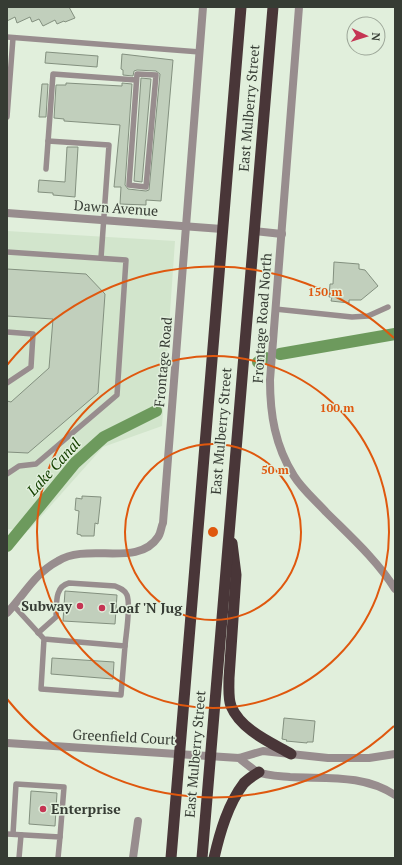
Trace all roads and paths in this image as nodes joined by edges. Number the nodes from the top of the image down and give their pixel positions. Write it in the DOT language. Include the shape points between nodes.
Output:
graph roads {
  1 [pos="203,7"];
  2 [pos="241,7"];
  3 [pos="273,7"];
  4 [pos="300,7"];
  5 [pos="10,37"];
  6 [pos="200,52"];
  7 [pos="136,80"];
  8 [pos="7,117"];
  9 [pos="48,141"];
  10 [pos="46,169"];
  11 [pos="7,213"];
  12 [pos="103,220"];
  13 [pos="187,226"];
  14 [pos="222,229"];
  15 [pos="253,231"];
  16 [pos="282,234"];
  17 [pos="7,252"];
  18 [pos="101,258"];
  19 [pos="388,307"];
  20 [pos="275,309"];
  21 [pos="7,332"];
  22 [pos="7,383"];
  23 [pos="7,474"];
  24 [pos="229,524"];
  25 [pos="395,589"];
  26 [pos="14,606"];
  27 [pos="7,613"];
  28 [pos="38,633"];
  29 [pos="44,639"];
  30 [pos="125,646"];
  31 [pos="7,743"];
  32 [pos="179,754"];
  33 [pos="291,754"];
  34 [pos="395,754"];
  35 [pos="210,756"];
  36 [pos="239,758"];
  37 [pos="259,772"];
  38 [pos="395,794"];
  39 [pos="138,821"];
  40 [pos="10,834"];
  41 [pos="21,835"];
  42 [pos="60,837"];
  43 [pos="20,858"];
  44 [pos="58,858"];
  45 [pos="132,858"];
  46 [pos="171,858"];
  47 [pos="202,858"];
  48 [pos="214,858"];
  1 -- 6 [label="street, Frontage Road"];
  2 -- 14 [label="highway, East Mulberry Street"];
  3 -- 15 [label="highway, East Mulberry Street"];
  4 -- 16 [label="street, Frontage Road North"];
  5 -- 6 [label="lane"];
  5 -- 8 [label="lane"];
  6 -- 13 [label="street, Frontage Road"];
  7 -- 7 [label="lane" via="137,74 156,76 146,186 129,185"];
  7 -- 9 [label="lane" via="53,74"];
  9 -- 10 [label="lane"];
  9 -- 12 [label="lane" via="109,145"];
  11 -- 12 [label="street, Dawn Avenue"];
  12 -- 13 [label="street, Dawn Avenue"];
  12 -- 18 [label="lane"];
  13 -- 14 [label="street, Dawn Avenue"];
  13 -- 26 [label="street, Frontage Road" via="163,523 159,536 144,550 135,553 92,552 58,560 39,574"];
  14 -- 32 [label="highway, East Mulberry Street"];
  15 -- 16 [label="street"];
  15 -- 24 [label="highway, East Mulberry Street"];
  16 -- 20 [label="street, Frontage Road North"];
  17 -- 18 [label="lane"];
  18 -- 23 [label="lane" via="126,260 117,395 36,464 19,466"];
  19 -- 20 [label="lane" via="368,316 352,317"];
  20 -- 25 [label="street, Frontage Road North" via="270,403 273,426 285,461 306,491 373,560"];
  21 -- 22 [label="lane" via="33,334 31,367"];
  24 -- 33 [label="highway" via="236,575 229,678 231,706 239,719 250,729"];
  24 -- 35 [label="highway, East Mulberry Street"];
  26 -- 27 [label="street, Frontage Road"];
  26 -- 28 [label="lane"];
  28 -- 29 [label="lane"];
  28 -- 30 [label="lane" via="56,617 57,596 64,584 115,586 127,594"];
  29 -- 30 [label="lane"];
  29 -- 30 [label="lane" via="41,689 48,690 121,695"];
  31 -- 32 [label="street, Greenfield Court"];
  32 -- 35 [label="street, Greenfield Court"];
  32 -- 46 [label="highway, East Mulberry Street"];
  33 -- 34 [label="street" via="328,758 369,758"];
  33 -- 36 [label="street" via="263,751"];
  35 -- 36 [label="street, Greenfield Court"];
  35 -- 47 [label="highway, East Mulberry Street"];
  36 -- 37 [label="street"];
  37 -- 38 [label="street" via="278,776 352,779 384,787"];
  37 -- 48 [label="highway" via="245,782 236,796 220,834"];
  39 -- 45 [label="street"];
  40 -- 41 [label="lane"];
  40 -- 42 [label="lane" via="16,784 64,786"];
  41 -- 42 [label="lane"];
  41 -- 43 [label="lane"];
  42 -- 44 [label="lane"];
}
